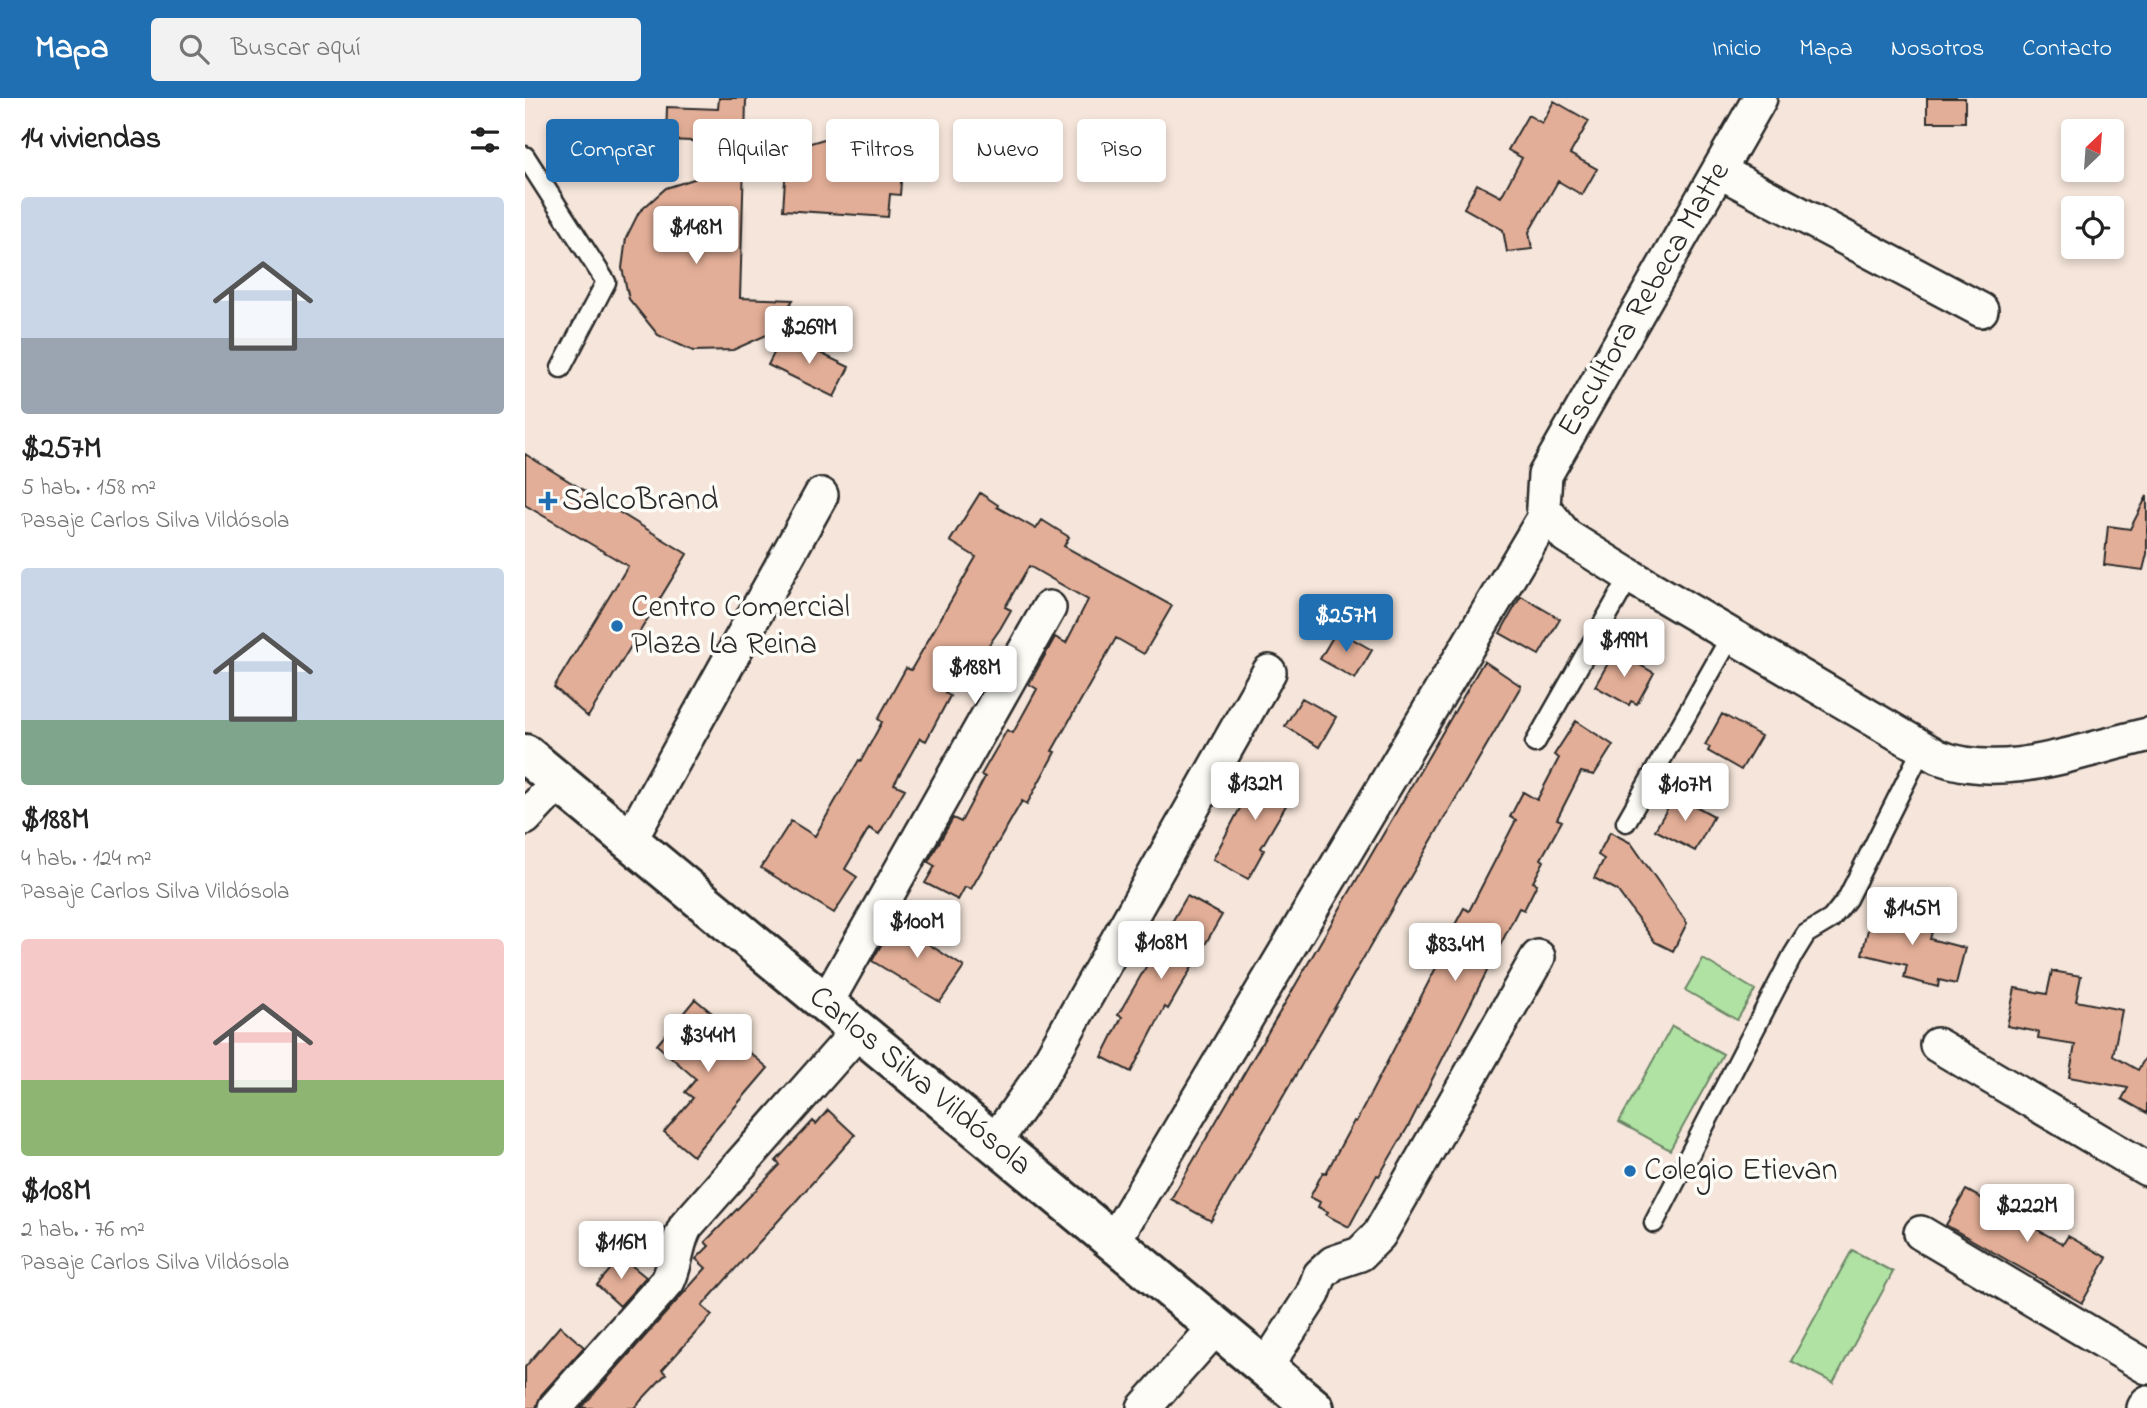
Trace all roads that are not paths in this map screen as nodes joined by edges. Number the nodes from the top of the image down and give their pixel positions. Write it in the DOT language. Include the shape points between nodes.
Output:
graph roads {
  1 [pos="1760,98"];
  2 [pos="525,156"];
  3 [pos="1719,172"];
  4 [pos="1980,310"];
  5 [pos="561,368"];
  6 [pos="821,495"];
  7 [pos="1545,510"];
  8 [pos="1630,576"];
  9 [pos="1049,608"];
  10 [pos="1731,636"];
  11 [pos="1269,672"];
  12 [pos="2147,735"];
  13 [pos="1535,743"];
  14 [pos="1922,749"];
  15 [pos="525,754"];
  16 [pos="559,782"];
  17 [pos="525,818"];
  18 [pos="1626,822"];
  19 [pos="631,840"];
  20 [pos="1538,957"];
  21 [pos="826,1003"];
  22 [pos="859,1030"];
  23 [pos="1937,1045"];
  24 [pos="994,1143"];
  25 [pos="2147,1169"];
  26 [pos="1654,1223"];
  27 [pos="1921,1233"];
  28 [pos="1113,1241"];
  29 [pos="1216,1327"];
  30 [pos="2147,1367"];
  31 [pos="1265,1368"];
  32 [pos="1306,1405"];
  33 [pos="555,1408"];
  34 [pos="1144,1408"];
  1 -- 3 [label="street, Escultora Rebeca Matte"];
  2 -- 5 [label="lane" via="606,282"];
  3 -- 4 [label="street"];
  3 -- 7 [label="street, Escultora Rebeca Matte" via="1545,475"];
  6 -- 19 [label="street"];
  7 -- 8 [label="street" via="1566,536"];
  7 -- 28 [label="street"];
  8 -- 10 [label="street"];
  8 -- 13 [label="lane"];
  9 -- 21 [label="street"];
  10 -- 14 [label="street"];
  10 -- 18 [label="lane"];
  11 -- 24 [label="street" via="1041,1076"];
  12 -- 14 [label="street" via="2002,768 1969,767"];
  14 -- 26 [label="lane" via="1847,899 1831,919 1806,934 1793,955"];
  15 -- 16 [label="street, Carlos Silva Vildósola"];
  16 -- 17 [label="street"];
  16 -- 19 [label="street, Carlos Silva Vildósola"];
  19 -- 21 [label="street, Carlos Silva Vildósola"];
  20 -- 31 [label="street" via="1380,1235 1360,1254 1333,1263 1320,1275"];
  21 -- 22 [label="street, Carlos Silva Vildósola"];
  22 -- 24 [label="street, Carlos Silva Vildósola"];
  22 -- 33 [label="street" via="686,1226 669,1280"];
  23 -- 25 [label="street"];
  24 -- 28 [label="street, Carlos Silva Vildósola"];
  27 -- 30 [label="street"];
  28 -- 29 [label="street, Carlos Silva Vildósola"];
  29 -- 31 [label="street, Carlos Silva Vildósola"];
  29 -- 34 [label="street"];
  31 -- 32 [label="street, Carlos Silva Vildósola"];
}
